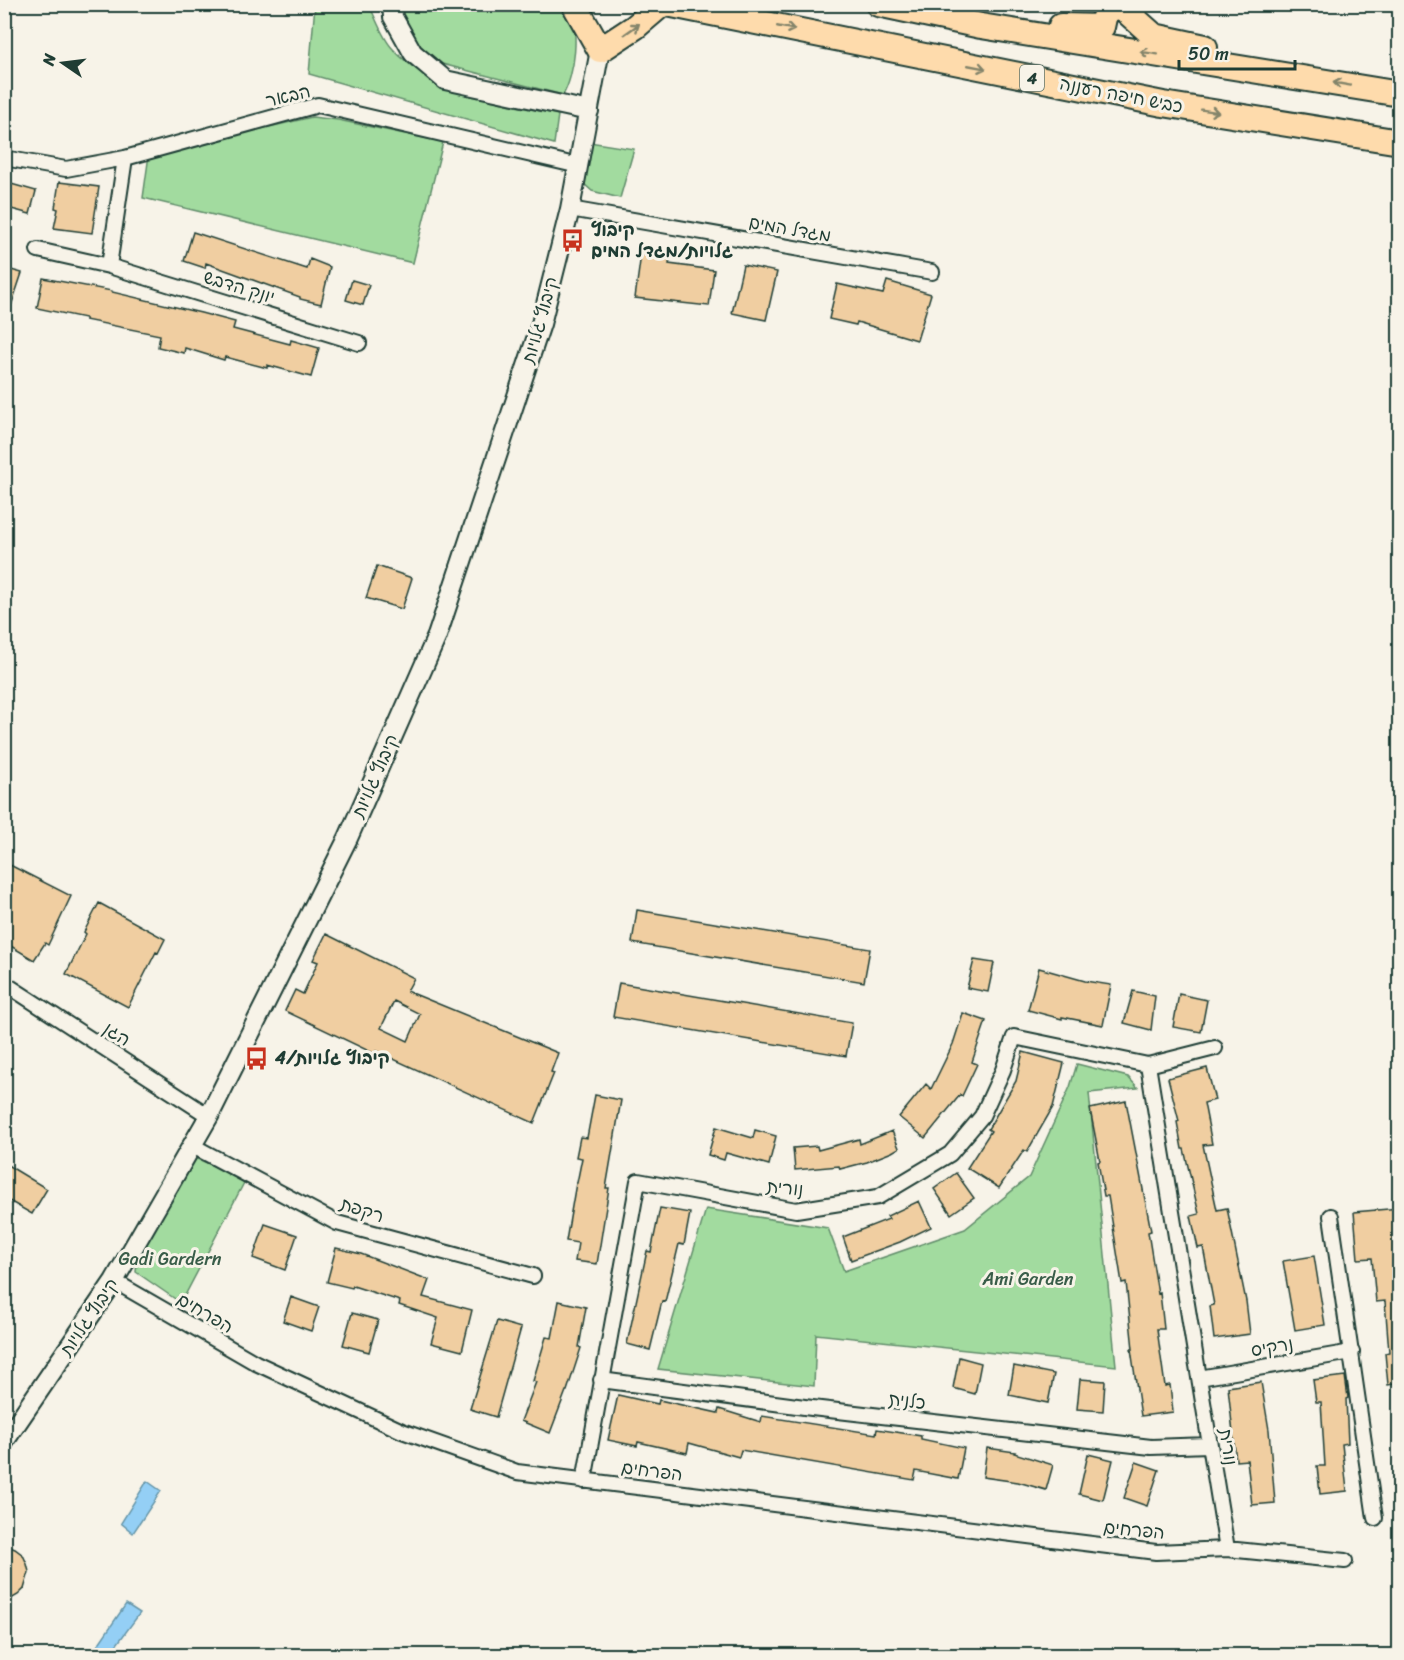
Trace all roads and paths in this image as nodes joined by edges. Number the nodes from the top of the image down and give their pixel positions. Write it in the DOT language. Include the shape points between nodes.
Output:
graph roads {
  1 [pos="392,4"];
  2 [pos="574,4"];
  3 [pos="662,4"];
  4 [pos="667,4"];
  5 [pos="878,4"];
  6 [pos="1107,4"];
  7 [pos="1118,4"];
  8 [pos="981,26"];
  9 [pos="600,50"];
  10 [pos="1299,77"];
  11 [pos="1400,94"];
  12 [pos="589,111"];
  13 [pos="1400,142"];
  14 [pos="4,158"];
  15 [pos="125,158"];
  16 [pos="579,166"];
  17 [pos="570,209"];
  18 [pos="38,250"];
  19 [pos="109,266"];
  20 [pos="932,272"];
  21 [pos="359,343"];
  22 [pos="4,983"];
  23 [pos="1215,1048"];
  24 [pos="1148,1065"];
  25 [pos="209,1116"];
  26 [pos="193,1146"];
  27 [pos="1331,1216"];
  28 [pos="533,1276"];
  29 [pos="114,1281"];
  30 [pos="1352,1352"];
  31 [pos="1199,1378"];
  32 [pos="601,1380"];
  33 [pos="4,1442"];
  34 [pos="1209,1445"];
  35 [pos="584,1481"];
  36 [pos="1376,1518"];
  37 [pos="1227,1549"];
  38 [pos="1345,1561"];
  1 -- 12 [label="street" via="393,18 413,53 445,80"];
  2 -- 9 [label="highway"];
  9 -- 3 [label="highway, one-way"];
  4 -- 13 [label="highway, כביש חיפה רעננה / 4, one-way" via="1163,104"];
  5 -- 8 [label="highway"];
  6 -- 8 [label="highway" via="1102,27"];
  7 -- 10 [label="highway" via="1154,36 1252,57"];
  10 -- 8 [label="highway, one-way"];
  9 -- 12 [label="street, קיבוץ גלויות"];
  11 -- 10 [label="highway, one-way"];
  12 -- 16 [label="street, קיבוץ גלויות"];
  14 -- 15 [label="street, הבאר" via="66,169"];
  15 -- 16 [label="street, הבאר" via="318,105"];
  15 -- 19 [label="street"];
  16 -- 17 [label="street, קיבוץ גלויות"];
  17 -- 20 [label="street, מגדל המים"];
  17 -- 25 [label="street, קיבוץ גלויות" via="541,324 437,636 348,838"];
  18 -- 19 [label="street, יונק הדבש"];
  19 -- 21 [label="street, יונק הדבש"];
  22 -- 25 [label="street, הגן"];
  23 -- 24 [label="street, נורית"];
  24 -- 31 [label="street, נורית"];
  24 -- 32 [label="street, נורית" via="1014,1036 982,1116 963,1139 950,1154 878,1197 796,1210 638,1181"];
  25 -- 26 [label="street, קיבוץ גלויות"];
  26 -- 28 [label="street, רקפת" via="338,1223"];
  26 -- 29 [label="street, קיבוץ גלויות"];
  27 -- 30 [label="street"];
  29 -- 33 [label="street, קיבוץ גלויות"];
  29 -- 35 [label="street, הפרחים" via="256,1363 402,1431 517,1472"];
  30 -- 31 [label="street, נרקיס"];
  30 -- 36 [label="street"];
  31 -- 34 [label="street, נורית"];
  32 -- 34 [label="street, כלנית" via="1151,1447"];
  32 -- 35 [label="street, נורית"];
  34 -- 37 [label="street, נורית"];
  35 -- 37 [label="street, הפרחים" via="1156,1552"];
  37 -- 38 [label="street, הפרחים"];
}
